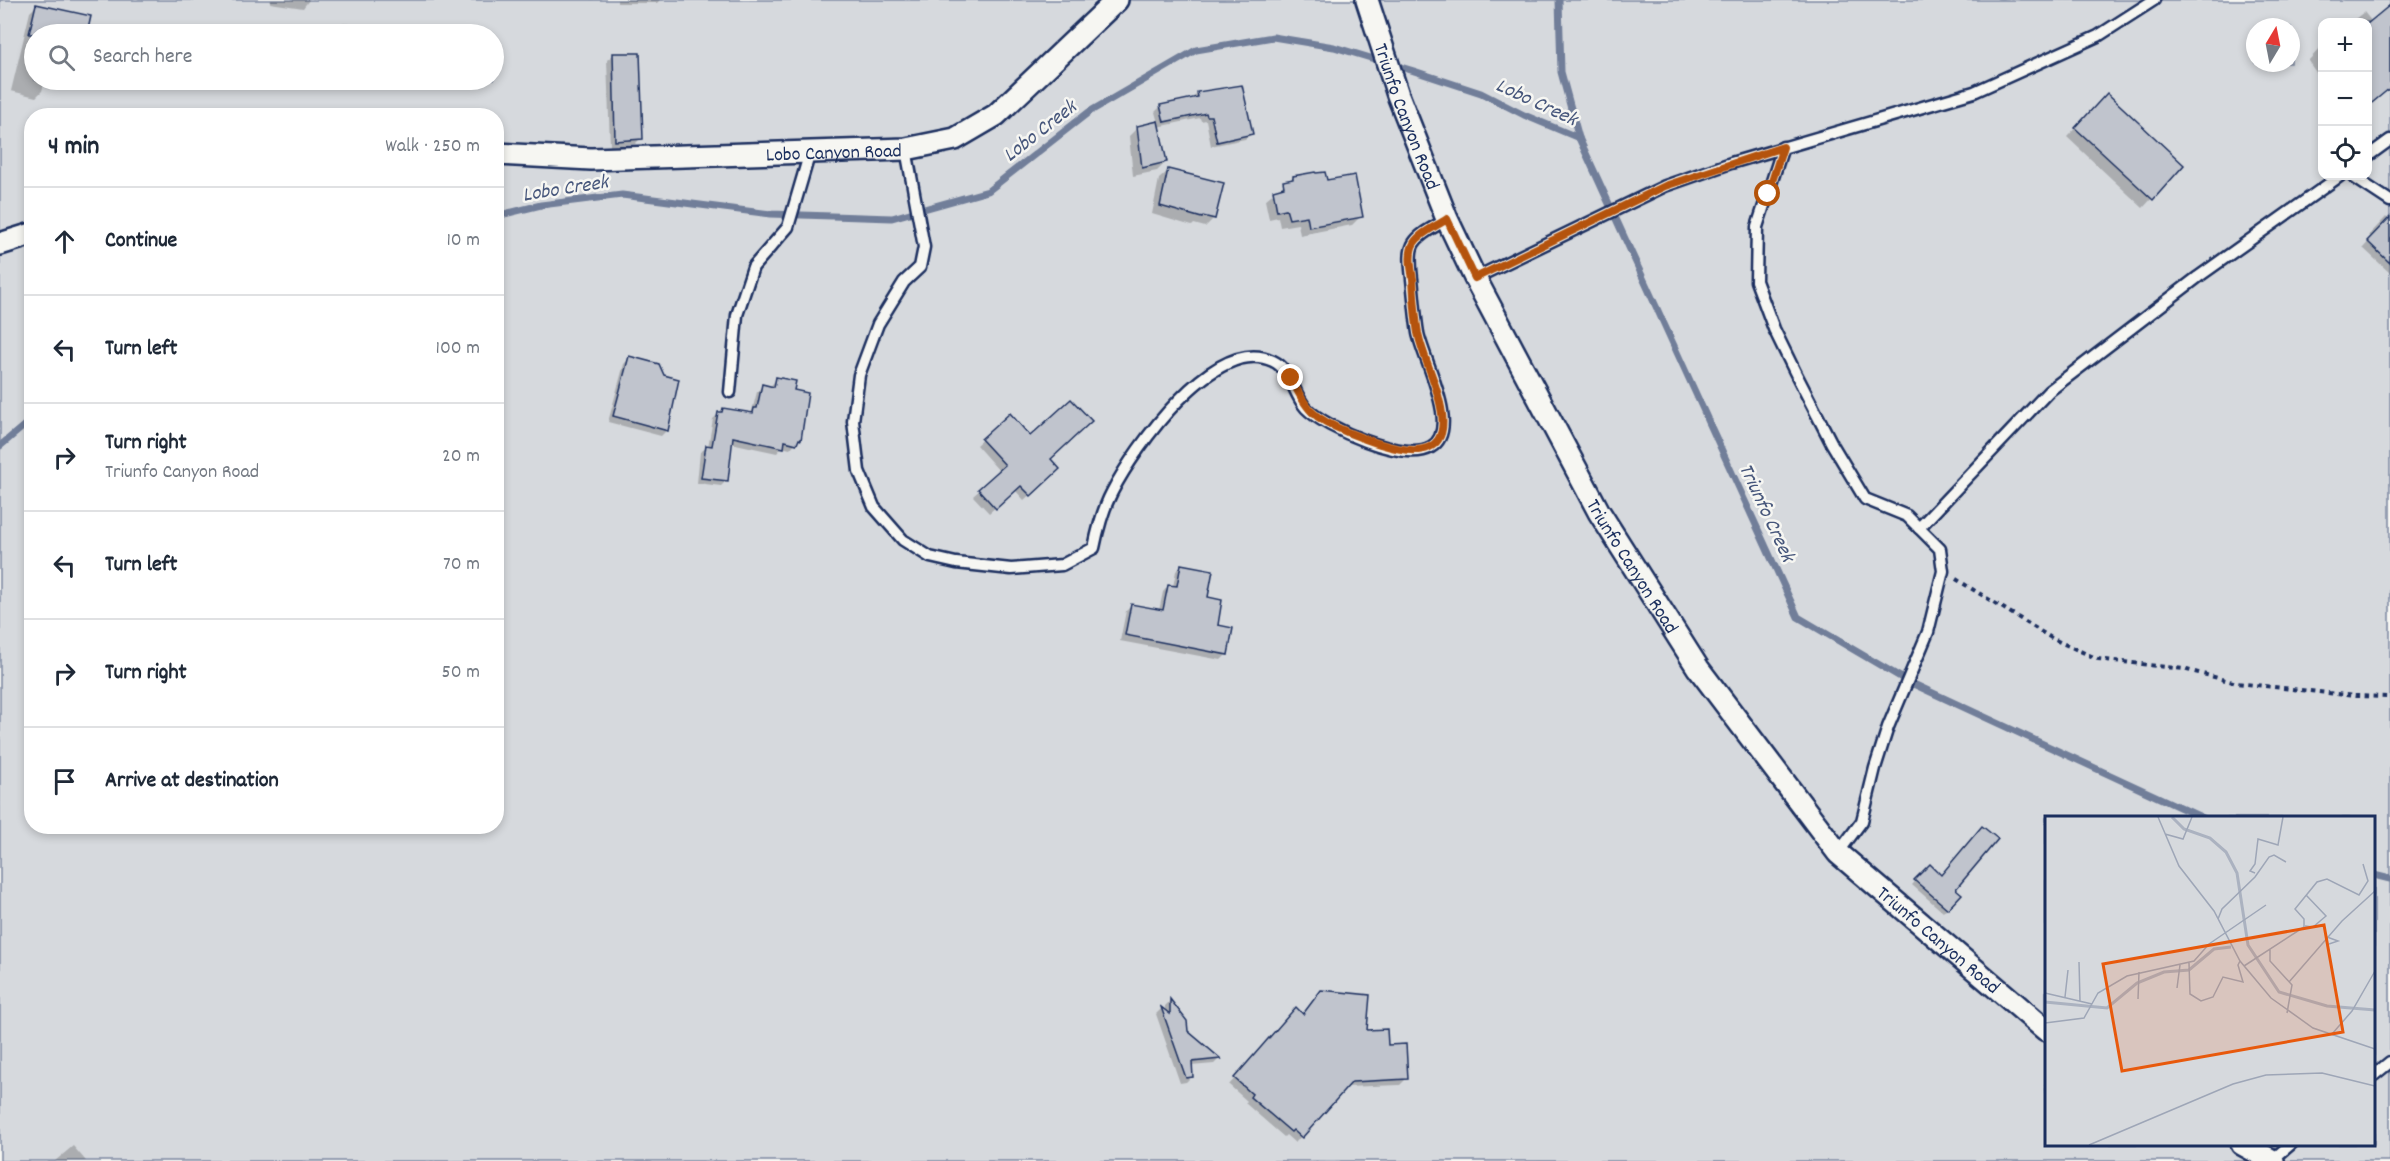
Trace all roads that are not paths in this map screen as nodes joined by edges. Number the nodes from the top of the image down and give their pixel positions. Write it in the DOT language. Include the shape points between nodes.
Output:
graph roads {
  1 [pos="1117,0"];
  2 [pos="2154,0"];
  3 [pos="1369,6"];
  4 [pos="2390,140"];
  5 [pos="1783,147"];
  6 [pos="906,149"];
  7 [pos="810,152"];
  8 [pos="2372,153"];
  9 [pos="504,154"];
  10 [pos="2334,180"];
  11 [pos="2358,180"];
  12 [pos="2390,201"];
  13 [pos="1447,219"];
  14 [pos="24,236"];
  15 [pos="0,244"];
  16 [pos="1475,278"];
  17 [pos="730,392"];
  18 [pos="1919,528"];
  19 [pos="1838,853"];
  20 [pos="2045,1029"];
  21 [pos="2390,1062"];
  22 [pos="2375,1074"];
  23 [pos="2246,1146"];
  24 [pos="2289,1146"];
  25 [pos="2272,1161"];
  1 -- 6 [label="street, Lobo Canyon Road" via="996,115 955,139"];
  2 -- 5 [label="lane" via="2098,36 1974,92"];
  3 -- 13 [label="street, Triunfo Canyon Road" via="1398,96"];
  4 -- 8 [label="lane"];
  5 -- 16 [label="lane" via="1665,186"];
  5 -- 18 [label="lane" via="1757,227 1756,281 1795,372 1865,499 1907,516"];
  6 -- 7 [label="street, Lobo Canyon Road"];
  6 -- 13 [label="lane" via="924,247 920,267 904,282 878,324 859,375 853,421 859,471 874,507 903,540 930,557 956,563 1011,570 1062,565 1094,548 1112,490 1160,419 1197,382 1230,360 1254,357 1273,361 1291,378 1304,405 1334,427 1381,446 1414,452 1431,447 1444,426 1418,334 1410,258 1413,244"];
  7 -- 9 [label="street, Lobo Canyon Road" via="591,159"];
  7 -- 17 [label="lane" via="788,227 753,267 736,315"];
  10 -- 18 [label="lane" via="2049,390"];
  11 -- 12 [label="lane"];
  13 -- 16 [label="street, Triunfo Canyon Road"];
  14 -- 15 [label="street"];
  16 -- 19 [label="street, Triunfo Canyon Road" via="1599,512 1698,668"];
  18 -- 19 [label="lane" via="1940,549 1943,571 1928,632 1888,727 1862,821"];
  19 -- 20 [label="street, Triunfo Canyon Road"];
  21 -- 22 [label="lane"];
  23 -- 25 [label="street"];
  24 -- 25 [label="lane"];
}
